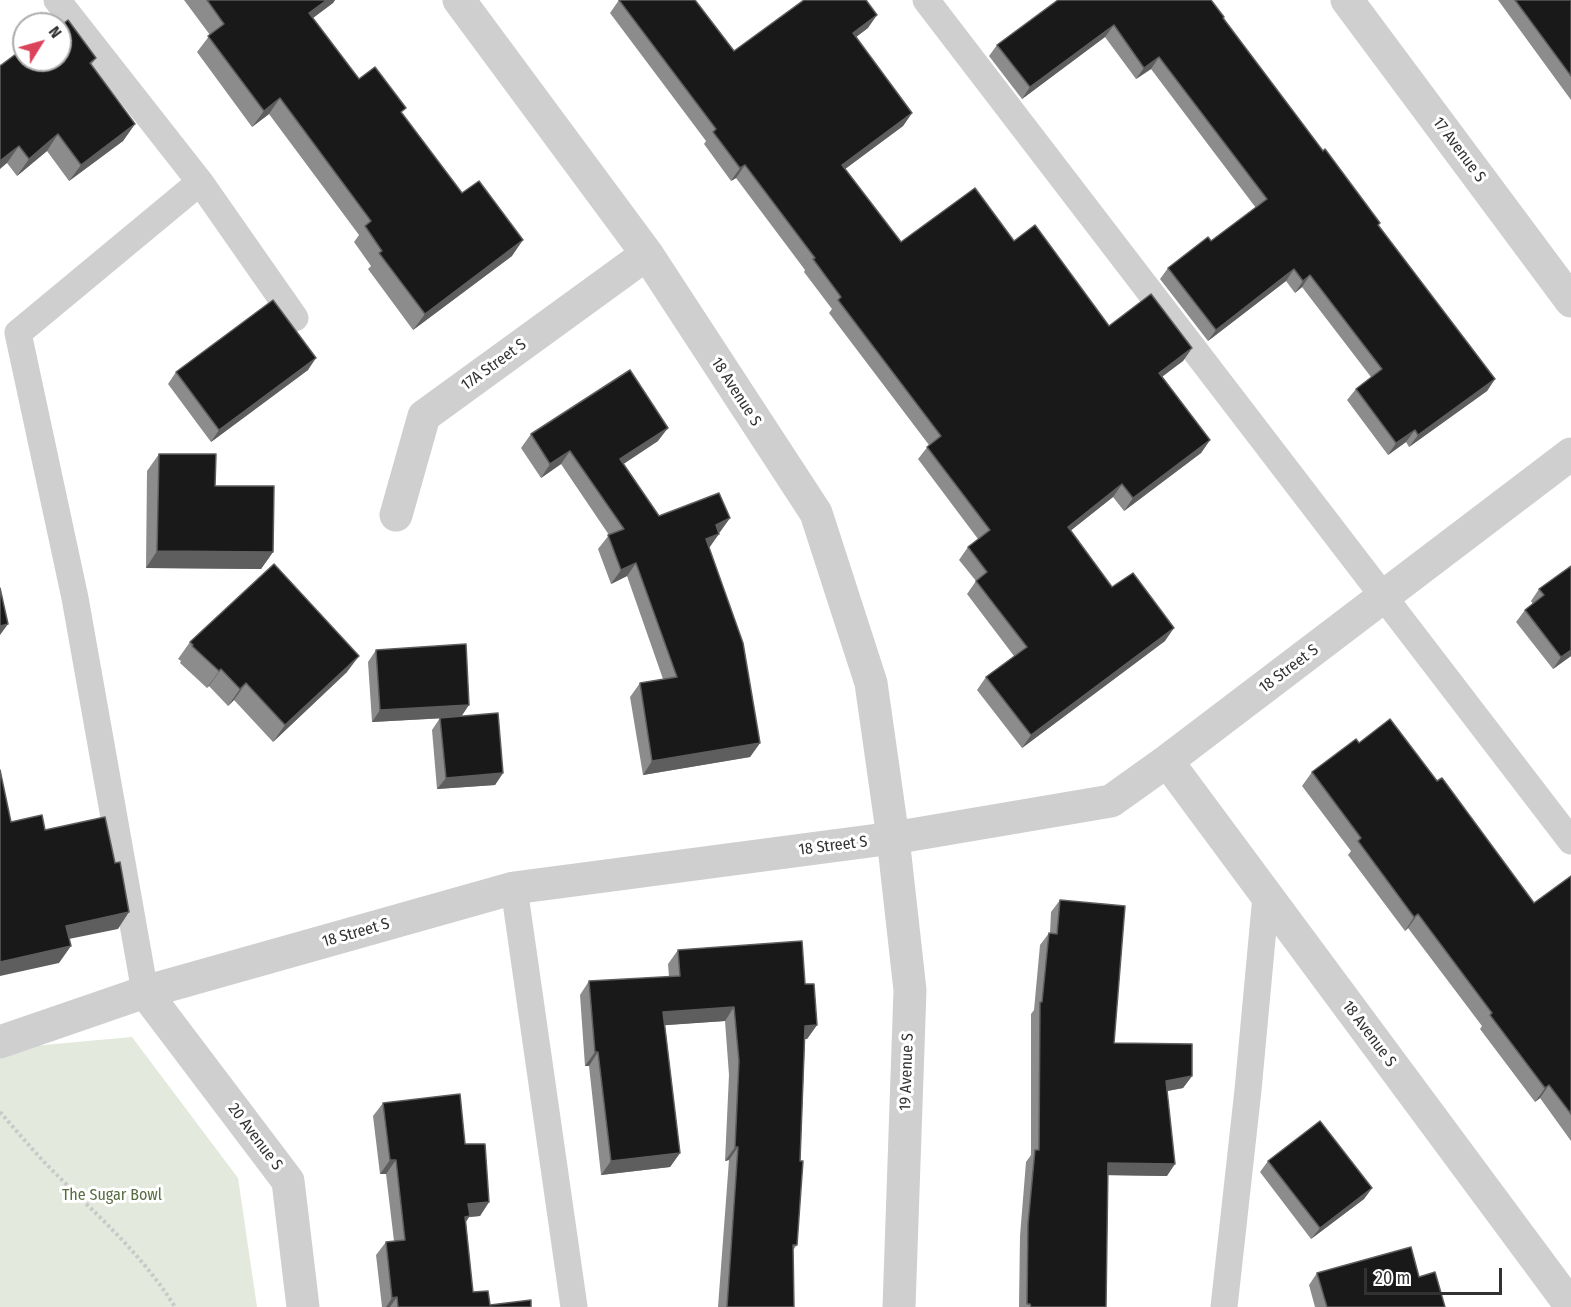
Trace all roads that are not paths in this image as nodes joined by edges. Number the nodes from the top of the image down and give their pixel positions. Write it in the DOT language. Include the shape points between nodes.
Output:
graph roads {
  1 [pos="57,0"];
  2 [pos="459,0"];
  3 [pos="926,0"];
  4 [pos="1347,0"];
  5 [pos="200,182"];
  6 [pos="646,254"];
  7 [pos="1571,301"];
  8 [pos="295,318"];
  9 [pos="1571,454"];
  10 [pos="396,515"];
  11 [pos="1385,596"];
  12 [pos="1167,761"];
  13 [pos="893,838"];
  14 [pos="1571,841"];
  15 [pos="514,888"];
  16 [pos="1266,896"];
  17 [pos="145,992"];
  18 [pos="0,1042"];
  19 [pos="1571,1306"];
  20 [pos="303,1307"];
  21 [pos="574,1307"];
  22 [pos="899,1307"];
  23 [pos="1224,1307"];
  1 -- 5 [label="lane"];
  2 -- 6 [label="street, 18 Avenue S"];
  3 -- 11 [label="lane"];
  4 -- 7 [label="street, 17 Avenue S"];
  5 -- 8 [label="lane"];
  5 -- 17 [label="lane" via="18,333 75,598"];
  6 -- 10 [label="street, 17A Street S" via="424,416"];
  6 -- 13 [label="street, 18 Avenue S" via="816,513 871,682"];
  9 -- 11 [label="street, 18 Street S"];
  11 -- 12 [label="street, 18 Street S"];
  11 -- 14 [label="lane"];
  12 -- 13 [label="street, 18 Street S" via="1111,801"];
  12 -- 16 [label="street, 18 Avenue S"];
  13 -- 15 [label="street, 18 Street S"];
  13 -- 22 [label="street, 19 Avenue S" via="910,990"];
  15 -- 17 [label="street, 18 Street S"];
  15 -- 21 [label="lane"];
  16 -- 19 [label="street, 18 Avenue S"];
  16 -- 23 [label="lane"];
  17 -- 18 [label="street, 18 Street S"];
  17 -- 20 [label="street, 20 Avenue S" via="288,1181"];
}
